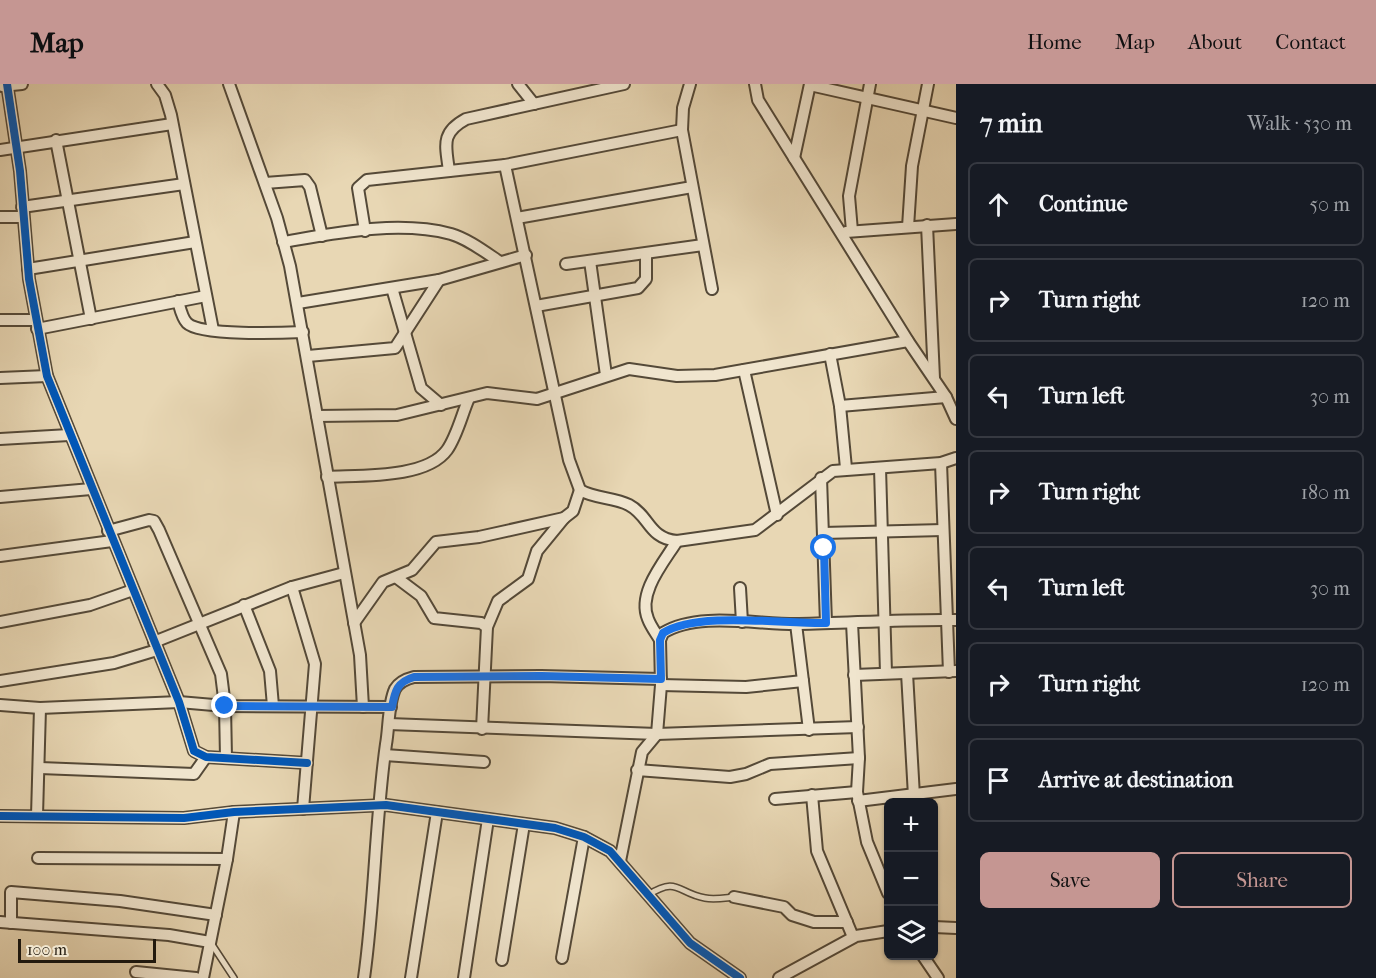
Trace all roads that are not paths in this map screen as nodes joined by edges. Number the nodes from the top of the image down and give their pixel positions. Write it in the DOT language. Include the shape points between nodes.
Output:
graph roads {
  1 [pos="22,84"];
  2 [pos="157,84"];
  3 [pos="229,84"];
  4 [pos="518,84"];
  5 [pos="621,84"];
  6 [pos="690,84"];
  7 [pos="755,84"];
  8 [pos="810,84"];
  9 [pos="870,84"];
  10 [pos="928,84"];
  11 [pos="5,85"];
  12 [pos="578,89"];
  13 [pos="867,96"];
  14 [pos="534,104"];
  15 [pos="922,110"];
  16 [pos="956,118"];
  17 [pos="172,124"];
  18 [pos="682,130"];
  19 [pos="56,140"];
  20 [pos="15,146"];
  21 [pos="0,150"];
  22 [pos="794,158"];
  23 [pos="505,165"];
  24 [pos="449,171"];
  25 [pos="265,183"];
  26 [pos="184,184"];
  27 [pos="692,187"];
  28 [pos="68,201"];
  29 [pos="23,212"];
  30 [pos="0,217"];
  31 [pos="518,218"];
  32 [pos="956,224"];
  33 [pos="927,225"];
  34 [pos="908,227"];
  35 [pos="365,231"];
  36 [pos="852,231"];
  37 [pos="839,232"];
  38 [pos="322,236"];
  39 [pos="195,242"];
  40 [pos="284,242"];
  41 [pos="703,244"];
  42 [pos="646,254"];
  43 [pos="526,255"];
  44 [pos="80,260"];
  45 [pos="590,261"];
  46 [pos="500,262"];
  47 [pos="566,264"];
  48 [pos="28,269"];
  49 [pos="439,280"];
  50 [pos="392,288"];
  51 [pos="712,289"];
  52 [pos="206,296"];
  53 [pos="595,296"];
  54 [pos="178,301"];
  55 [pos="298,303"];
  56 [pos="536,306"];
  57 [pos="91,319"];
  58 [pos="0,320"];
  59 [pos="36,324"];
  60 [pos="213,330"];
  61 [pos="303,332"];
  62 [pos="407,333"];
  63 [pos="908,340"];
  64 [pos="830,354"];
  65 [pos="308,356"];
  66 [pos="744,370"];
  67 [pos="606,375"];
  68 [pos="47,376"];
  69 [pos="0,378"];
  70 [pos="934,379"];
  71 [pos="556,395"];
  72 [pos="946,397"];
  73 [pos="469,398"];
  74 [pos="441,405"];
  75 [pos="840,406"];
  76 [pos="317,416"];
  77 [pos="956,419"];
  78 [pos="69,435"];
  79 [pos="0,439"];
  80 [pos="956,458"];
  81 [pos="941,463"];
  82 [pos="846,468"];
  83 [pos="880,468"];
  84 [pos="327,477"];
  85 [pos="821,478"];
  86 [pos="91,489"];
  87 [pos="580,490"];
  88 [pos="0,497"];
  89 [pos="777,515"];
  90 [pos="564,518"];
  91 [pos="943,530"];
  92 [pos="882,532"];
  93 [pos="823,533"];
  94 [pos="110,536"];
  95 [pos="677,541"];
  96 [pos="0,556"];
  97 [pos="344,573"];
  98 [pos="397,578"];
  99 [pos="292,586"];
  100 [pos="740,588"];
  101 [pos="133,590"];
  102 [pos="244,605"];
  103 [pos="951,620"];
  104 [pos="742,621"];
  105 [pos="886,621"];
  106 [pos="0,622"];
  107 [pos="354,623"];
  108 [pos="826,623"];
  109 [pos="852,623"];
  110 [pos="201,624"];
  111 [pos="796,624"];
  112 [pos="487,627"];
  113 [pos="660,640"];
  114 [pos="155,646"];
  115 [pos="952,671"];
  116 [pos="907,673"];
  117 [pos="886,674"];
  118 [pos="854,675"];
  119 [pos="483,676"];
  120 [pos="0,681"];
  121 [pos="803,681"];
  122 [pos="661,682"];
  123 [pos="179,702"];
  124 [pos="0,705"];
  125 [pos="313,705"];
  126 [pos="225,706"];
  127 [pos="273,706"];
  128 [pos="363,706"];
  129 [pos="392,707"];
  130 [pos="39,708"];
  131 [pos="389,724"];
  132 [pos="858,727"];
  133 [pos="482,729"];
  134 [pos="809,730"];
  135 [pos="657,734"];
  136 [pos="385,755"];
  137 [pos="206,756"];
  138 [pos="226,758"];
  139 [pos="859,758"];
  140 [pos="484,762"];
  141 [pos="307,763"];
  142 [pos="40,768"];
  143 [pos="638,770"];
  144 [pos="956,789"];
  145 [pos="812,795"];
  146 [pos="857,796"];
  147 [pos="914,796"];
  148 [pos="775,799"];
  149 [pos="378,806"];
  150 [pos="303,809"];
  151 [pos="234,812"];
  152 [pos="438,812"];
  153 [pos="0,816"];
  154 [pos="37,816"];
  155 [pos="488,819"];
  156 [pos="524,824"];
  157 [pos="584,837"];
  158 [pos="38,858"];
  159 [pos="227,859"];
  160 [pos="620,861"];
  161 [pos="884,883"];
  162 [pos="648,896"];
  163 [pos="734,897"];
  164 [pos="216,915"];
  165 [pos="847,922"];
  166 [pos="5,923"];
  167 [pos="938,927"];
  168 [pos="956,928"];
  169 [pos="884,932"];
  170 [pos="853,938"];
  171 [pos="210,942"];
  172 [pos="562,958"];
  173 [pos="502,960"];
  174 [pos="926,960"];
  175 [pos="135,972"];
  176 [pos="196,978"];
  177 [pos="203,978"];
  178 [pos="234,978"];
  179 [pos="364,978"];
  180 [pos="411,978"];
  181 [pos="464,978"];
  182 [pos="740,978"];
  183 [pos="778,978"];
  184 [pos="938,978"];
  1 -- 11 [label="street"];
  2 -- 17 [label="street" via="165,95"];
  3 -- 25 [label="street"];
  4 -- 14 [label="street"];
  5 -- 12 [label="street"];
  6 -- 18 [label="street"];
  7 -- 22 [label="street" via="758,100"];
  8 -- 13 [label="street"];
  8 -- 22 [label="street"];
  9 -- 13 [label="street"];
  10 -- 15 [label="street"];
  11 -- 20 [label="street"];
  12 -- 14 [label="street"];
  13 -- 15 [label="street"];
  13 -- 36 [label="street" via="849,196"];
  14 -- 24 [label="street" via="466,119 452,127 446,140"];
  15 -- 16 [label="street"];
  15 -- 34 [label="street" via="912,166"];
  17 -- 19 [label="street"];
  17 -- 26 [label="street"];
  18 -- 23 [label="street"];
  18 -- 27 [label="street"];
  19 -- 20 [label="street"];
  19 -- 28 [label="street"];
  20 -- 21 [label="street"];
  20 -- 29 [label="street"];
  22 -- 37 [label="street"];
  23 -- 24 [label="street"];
  23 -- 31 [label="street"];
  24 -- 35 [label="street" via="380,177 360,184 358,194"];
  25 -- 38 [label="street" via="299,178 308,183"];
  25 -- 40 [label="street"];
  26 -- 28 [label="street"];
  26 -- 39 [label="street"];
  27 -- 31 [label="street"];
  27 -- 41 [label="street"];
  28 -- 29 [label="street"];
  28 -- 44 [label="street"];
  29 -- 30 [label="street"];
  29 -- 48 [label="street"];
  31 -- 43 [label="street"];
  32 -- 33 [label="street"];
  33 -- 34 [label="street"];
  33 -- 70 [label="street"];
  34 -- 36 [label="street"];
  35 -- 38 [label="street"];
  35 -- 46 [label="street" via="451,234"];
  36 -- 37 [label="street"];
  37 -- 63 [label="street"];
  38 -- 40 [label="street"];
  39 -- 44 [label="street"];
  39 -- 52 [label="street"];
  40 -- 55 [label="street"];
  41 -- 42 [label="street"];
  41 -- 51 [label="street"];
  42 -- 45 [label="street"];
  42 -- 53 [label="street" via="643,285"];
  43 -- 46 [label="street"];
  43 -- 56 [label="street"];
  44 -- 48 [label="street"];
  44 -- 57 [label="street"];
  45 -- 47 [label="street"];
  45 -- 53 [label="street"];
  46 -- 49 [label="street"];
  48 -- 59 [label="street"];
  49 -- 50 [label="street"];
  49 -- 62 [label="street"];
  50 -- 55 [label="street"];
  50 -- 62 [label="street"];
  52 -- 54 [label="street"];
  52 -- 60 [label="street"];
  53 -- 56 [label="street"];
  53 -- 67 [label="street"];
  54 -- 57 [label="street"];
  54 -- 60 [label="street" via="188,324"];
  55 -- 61 [label="street"];
  56 -- 71 [label="street"];
  57 -- 59 [label="street"];
  58 -- 59 [label="street"];
  59 -- 68 [label="street"];
  60 -- 61 [label="street"];
  61 -- 65 [label="street"];
  62 -- 65 [label="street" via="399,346 387,351"];
  62 -- 74 [label="street" via="421,388"];
  63 -- 64 [label="street"];
  63 -- 70 [label="street"];
  64 -- 66 [label="street"];
  64 -- 75 [label="street"];
  65 -- 76 [label="street"];
  66 -- 67 [label="street" via="677,376 629,369"];
  66 -- 89 [label="street"];
  67 -- 71 [label="street"];
  68 -- 69 [label="street"];
  68 -- 78 [label="street"];
  70 -- 72 [label="street"];
  71 -- 73 [label="street" via="529,399 487,393"];
  71 -- 87 [label="street" via="569,460"];
  72 -- 75 [label="street"];
  72 -- 77 [label="street"];
  73 -- 74 [label="street"];
  73 -- 84 [label="street" via="448,448 432,463 398,472"];
  74 -- 76 [label="street" via="385,416"];
  75 -- 82 [label="street"];
  76 -- 84 [label="street"];
  78 -- 79 [label="street"];
  78 -- 86 [label="street"];
  80 -- 81 [label="street"];
  81 -- 83 [label="street"];
  81 -- 91 [label="street"];
  82 -- 83 [label="street"];
  82 -- 85 [label="street"];
  83 -- 92 [label="street"];
  84 -- 97 [label="street"];
  85 -- 89 [label="street"];
  85 -- 93 [label="street"];
  86 -- 88 [label="street"];
  86 -- 94 [label="street"];
  87 -- 90 [label="street" via="573,511"];
  87 -- 95 [label="street" via="631,506 656,534"];
  89 -- 95 [label="street" via="755,530"];
  90 -- 98 [label="street" via="436,542 420,564"];
  90 -- 112 [label="street" via="537,551 528,579 498,601"];
  91 -- 92 [label="street"];
  91 -- 103 [label="street"];
  92 -- 93 [label="street"];
  92 -- 105 [label="street"];
  93 -- 108 [label="street"];
  94 -- 96 [label="street"];
  94 -- 101 [label="street"];
  94 -- 110 [label="street" via="142,520 154,521"];
  95 -- 113 [label="street" via="657,574 646,603 648,619"];
  97 -- 99 [label="street"];
  97 -- 107 [label="street"];
  98 -- 107 [label="street" via="383,582"];
  98 -- 112 [label="street" via="422,596 434,618"];
  99 -- 102 [label="street"];
  99 -- 125 [label="street" via="314,653"];
  100 -- 104 [label="street"];
  101 -- 106 [label="street" via="90,604"];
  101 -- 114 [label="street"];
  102 -- 110 [label="street"];
  102 -- 127 [label="street" via="270,671"];
  103 -- 105 [label="street"];
  103 -- 115 [label="street"];
  104 -- 111 [label="street"];
  104 -- 113 [label="street" via="679,626 663,633"];
  105 -- 109 [label="street"];
  105 -- 117 [label="street"];
  107 -- 128 [label="street"];
  108 -- 109 [label="street"];
  108 -- 111 [label="street"];
  109 -- 118 [label="street"];
  110 -- 114 [label="street"];
  110 -- 126 [label="street" via="221,674"];
  111 -- 121 [label="street"];
  112 -- 119 [label="street"];
  113 -- 122 [label="street"];
  114 -- 120 [label="street" via="114,663"];
  114 -- 123 [label="street"];
  115 -- 116 [label="street"];
  116 -- 117 [label="street"];
  116 -- 147 [label="street"];
  117 -- 118 [label="street"];
  118 -- 132 [label="street"];
  119 -- 122 [label="street"];
  119 -- 129 [label="street" via="414,677 402,681 395,689"];
  119 -- 133 [label="street"];
  121 -- 122 [label="street" via="746,687"];
  121 -- 134 [label="street"];
  122 -- 135 [label="street"];
  123 -- 126 [label="street"];
  123 -- 130 [label="street"];
  123 -- 137 [label="street" via="194,751"];
  124 -- 130 [label="street"];
  125 -- 127 [label="street"];
  125 -- 128 [label="street"];
  125 -- 141 [label="street"];
  126 -- 127 [label="street"];
  126 -- 138 [label="street"];
  128 -- 129 [label="street"];
  129 -- 131 [label="street"];
  130 -- 142 [label="street"];
  131 -- 133 [label="street"];
  131 -- 136 [label="street"];
  132 -- 134 [label="street"];
  132 -- 139 [label="street"];
  133 -- 135 [label="street"];
  134 -- 135 [label="street"];
  135 -- 143 [label="street" via="642,752"];
  136 -- 140 [label="street"];
  136 -- 149 [label="street"];
  137 -- 138 [label="street"];
  137 -- 142 [label="street" via="194,774"];
  138 -- 141 [label="street"];
  139 -- 143 [label="street" via="770,764 730,777"];
  139 -- 146 [label="street"];
  141 -- 150 [label="street"];
  142 -- 154 [label="street"];
  143 -- 160 [label="street"];
  144 -- 147 [label="street"];
  145 -- 146 [label="street"];
  145 -- 148 [label="street"];
  145 -- 165 [label="street" via="818,851"];
  146 -- 147 [label="street"];
  146 -- 161 [label="street" via="867,842"];
  149 -- 150 [label="street"];
  149 -- 152 [label="street"];
  149 -- 179 [label="street" via="372,917"];
  150 -- 151 [label="street"];
  151 -- 154 [label="street" via="184,818"];
  151 -- 159 [label="street"];
  152 -- 155 [label="street"];
  152 -- 180 [label="street"];
  153 -- 154 [label="street"];
  155 -- 156 [label="street"];
  155 -- 181 [label="street"];
  156 -- 157 [label="street"];
  156 -- 173 [label="street"];
  157 -- 160 [label="street"];
  157 -- 172 [label="street"];
  158 -- 159 [label="street"];
  159 -- 164 [label="street"];
  160 -- 162 [label="street"];
  162 -- 163 [label="lane" via="672,884 706,898"];
  162 -- 182 [label="street" via="690,943"];
  163 -- 165 [label="street" via="784,907 792,915 813,922"];
  164 -- 166 [label="street" via="120,901 11,892"];
  164 -- 171 [label="street"];
  165 -- 170 [label="street"];
  166 -- 171 [label="street" via="169,935"];
  167 -- 168 [label="street"];
  169 -- 170 [label="street"];
  170 -- 183 [label="street"];
  171 -- 177 [label="street"];
  171 -- 178 [label="lane"];
  174 -- 184 [label="street"];
  175 -- 176 [label="street"];
}
